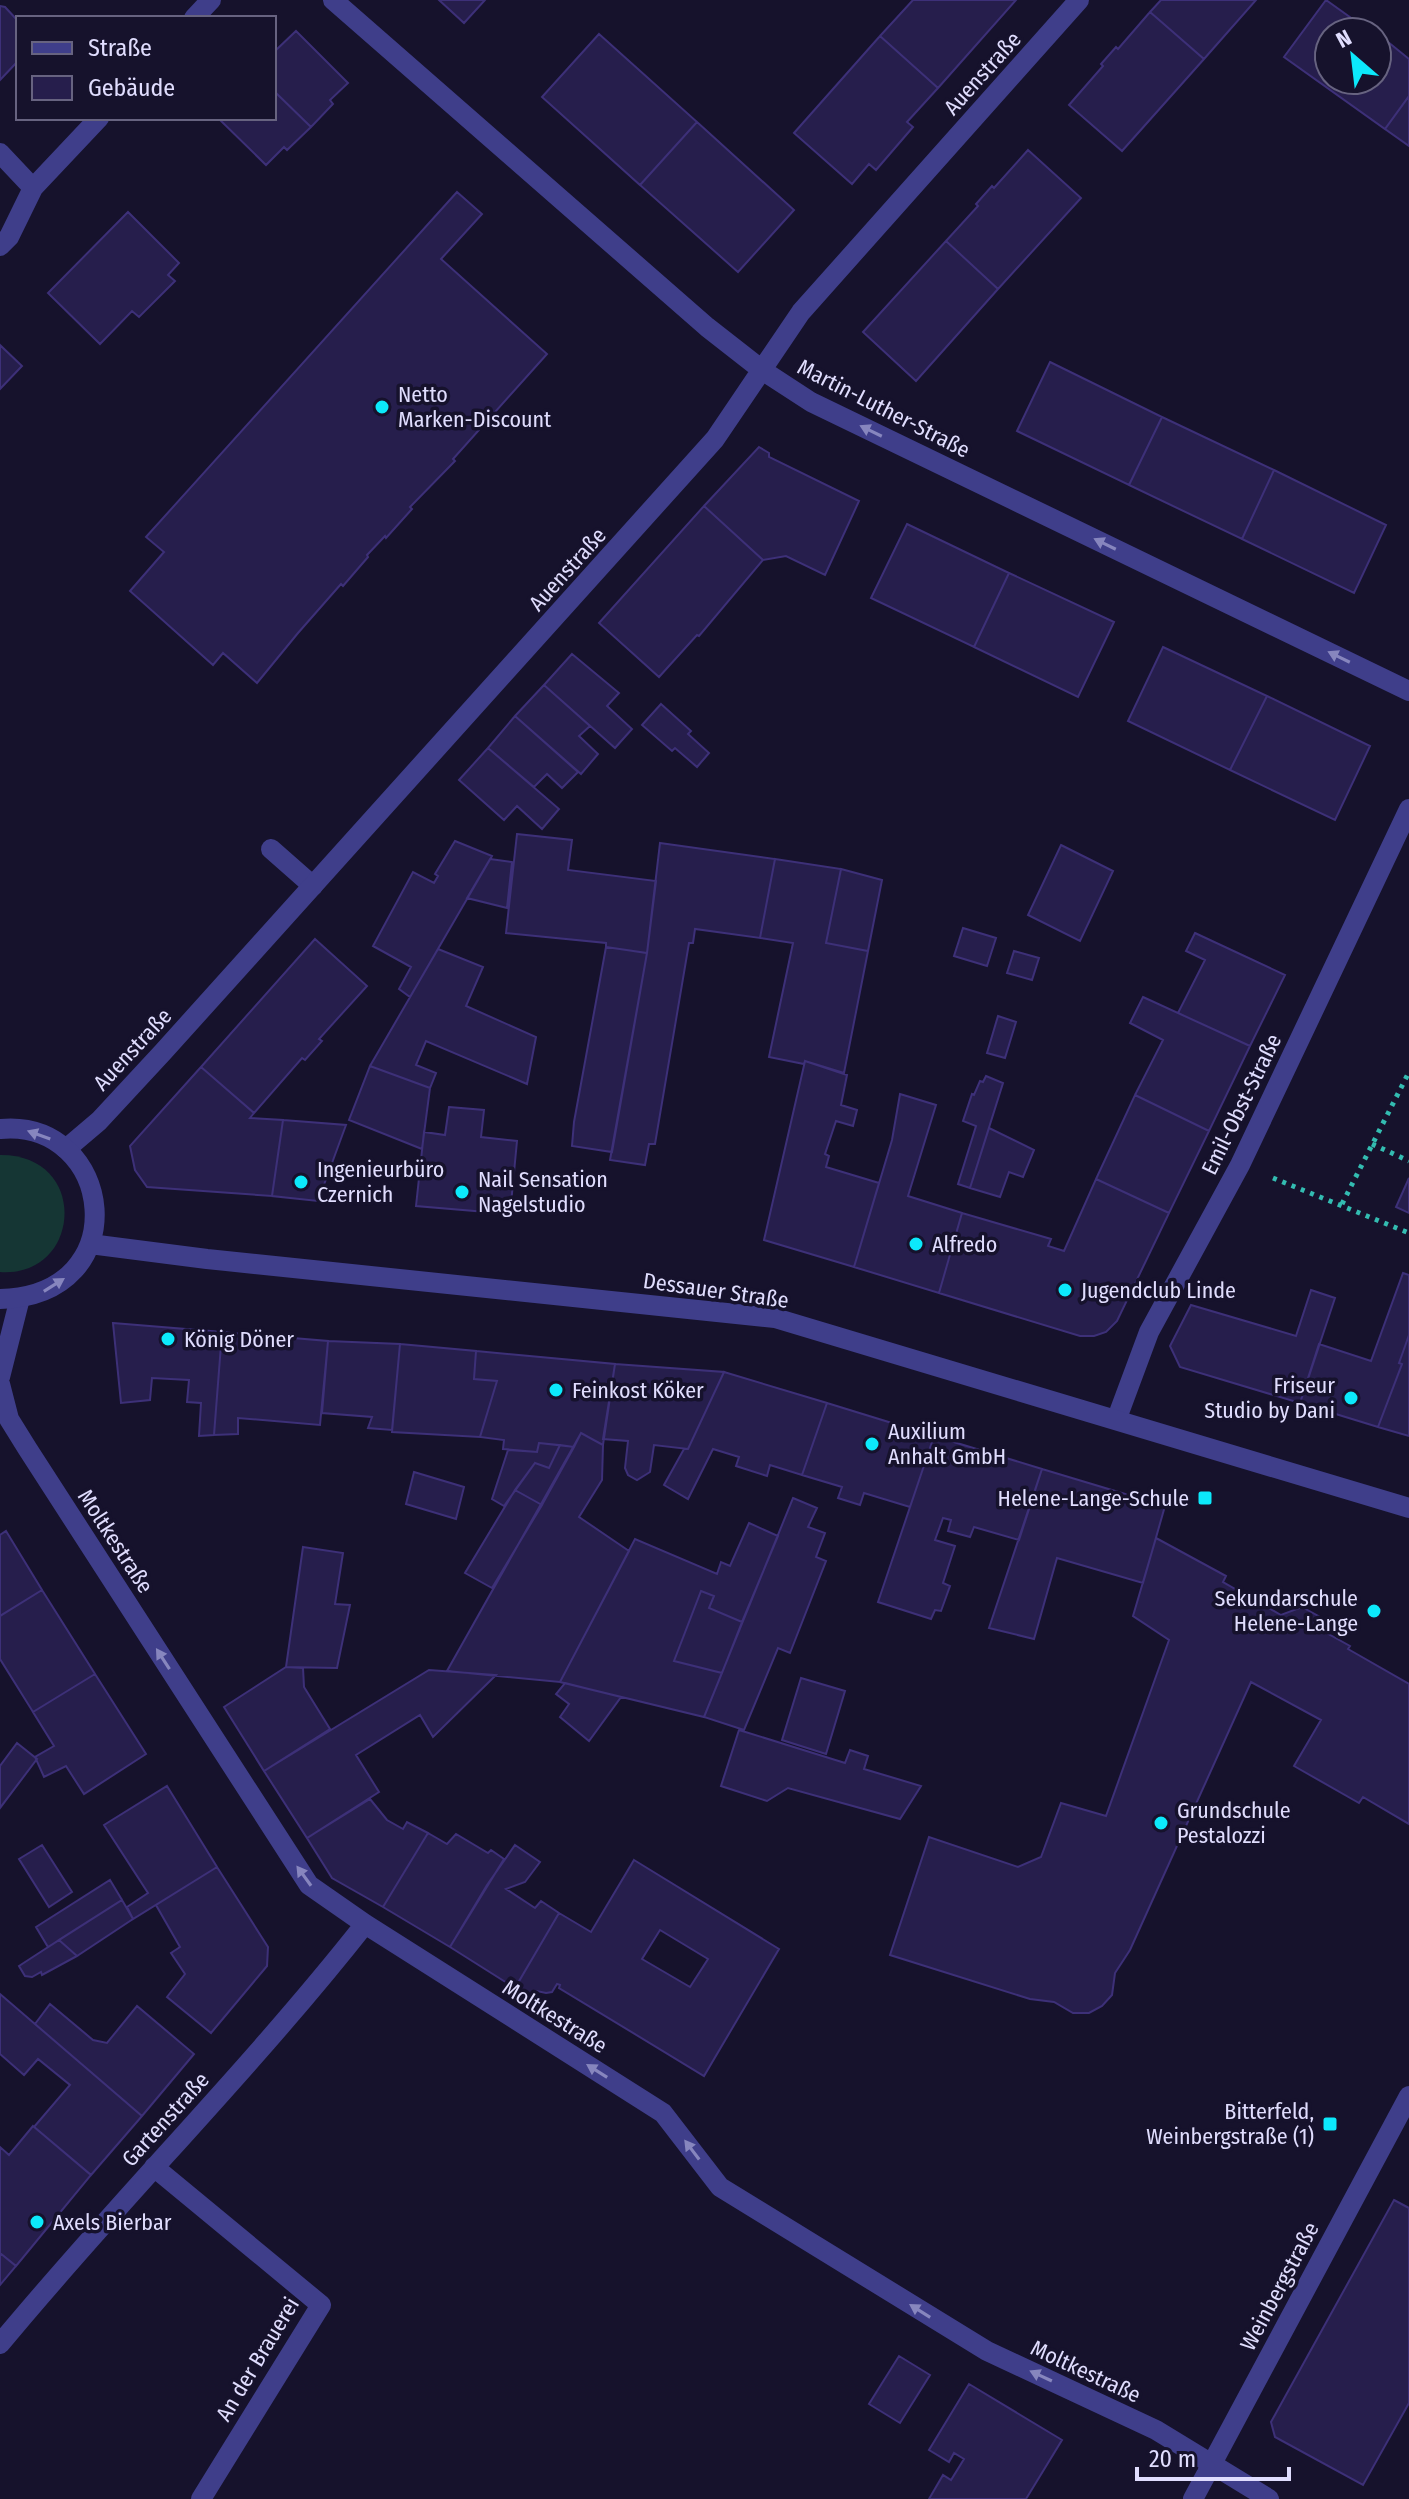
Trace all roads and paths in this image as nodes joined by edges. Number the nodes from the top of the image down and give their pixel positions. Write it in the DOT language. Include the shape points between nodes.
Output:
graph roads {
  1 [pos="211,0"];
  2 [pos="333,0"];
  3 [pos="1079,0"];
  4 [pos="196,16"];
  5 [pos="97,120"];
  6 [pos="0,153"];
  7 [pos="33,188"];
  8 [pos="0,246"];
  9 [pos="762,370"];
  10 [pos="1409,691"];
  11 [pos="1409,809"];
  12 [pos="271,849"];
  13 [pos="313,886"];
  14 [pos="1409,1072"];
  15 [pos="0,1129"];
  16 [pos="1372,1144"];
  17 [pos="66,1149"];
  18 [pos="1409,1161"];
  19 [pos="1240,1165"];
  20 [pos="1342,1204"];
  21 [pos="1409,1233"];
  22 [pos="90,1244"];
  23 [pos="10,1298"];
  24 [pos="0,1377"];
  25 [pos="0,1384"];
  26 [pos="1117,1418"];
  27 [pos="1409,1508"];
  28 [pos="365,1924"];
  29 [pos="1409,2096"];
  30 [pos="154,2167"];
  31 [pos="0,2344"];
  32 [pos="1212,2466"];
  33 [pos="201,2499"];
  34 [pos="1193,2499"];
  35 [pos="1269,2499"];
  1 -- 4 [label="street"];
  2 -- 9 [label="street, Martin-Luther-Straße"];
  3 -- 9 [label="street, Auenstraße" via="801,312"];
  5 -- 7 [label="street"];
  6 -- 7 [label="street"];
  7 -- 8 [label="street"];
  10 -- 9 [label="street, Martin-Luther-Straße, one-way" via="833,413"];
  9 -- 13 [label="street, Auenstraße" via="715,439"];
  11 -- 19 [label="street, Emil-Obst-Straße"];
  12 -- 13 [label="street"];
  13 -- 17 [label="street, Auenstraße" via="99,1121"];
  14 -- 16 [label="path"];
  17 -- 15 [label="street, one-way" via="37,1133"];
  16 -- 18 [label="path"];
  16 -- 20 [label="path"];
  17 -- 22 [label="street" via="80,1165 95,1203"];
  19 -- 20 [label="path"];
  19 -- 26 [label="street, Emil-Obst-Straße" via="1149,1332"];
  20 -- 21 [label="path"];
  23 -- 22 [label="street, one-way" via="55,1286 70,1275"];
  22 -- 26 [label="street, Dessauer Straße" via="775,1318"];
  23 -- 24 [label="street"];
  28 -- 25 [label="street, Moltkestraße, one-way" via="309,1885 9,1419"];
  26 -- 27 [label="street, Dessauer Straße"];
  28 -- 30 [label="street, Gartenstraße"];
  32 -- 28 [label="street, Moltkestraße, one-way" via="1156,2430 987,2351 720,2187 663,2113"];
  29 -- 32 [label="street, Weinbergstraße"];
  30 -- 31 [label="street, Gartenstraße"];
  30 -- 33 [label="street, An der Brauerei" via="321,2305"];
  32 -- 34 [label="street, Weinbergstraße"];
  32 -- 35 [label="street, Moltkestraße"];
}
